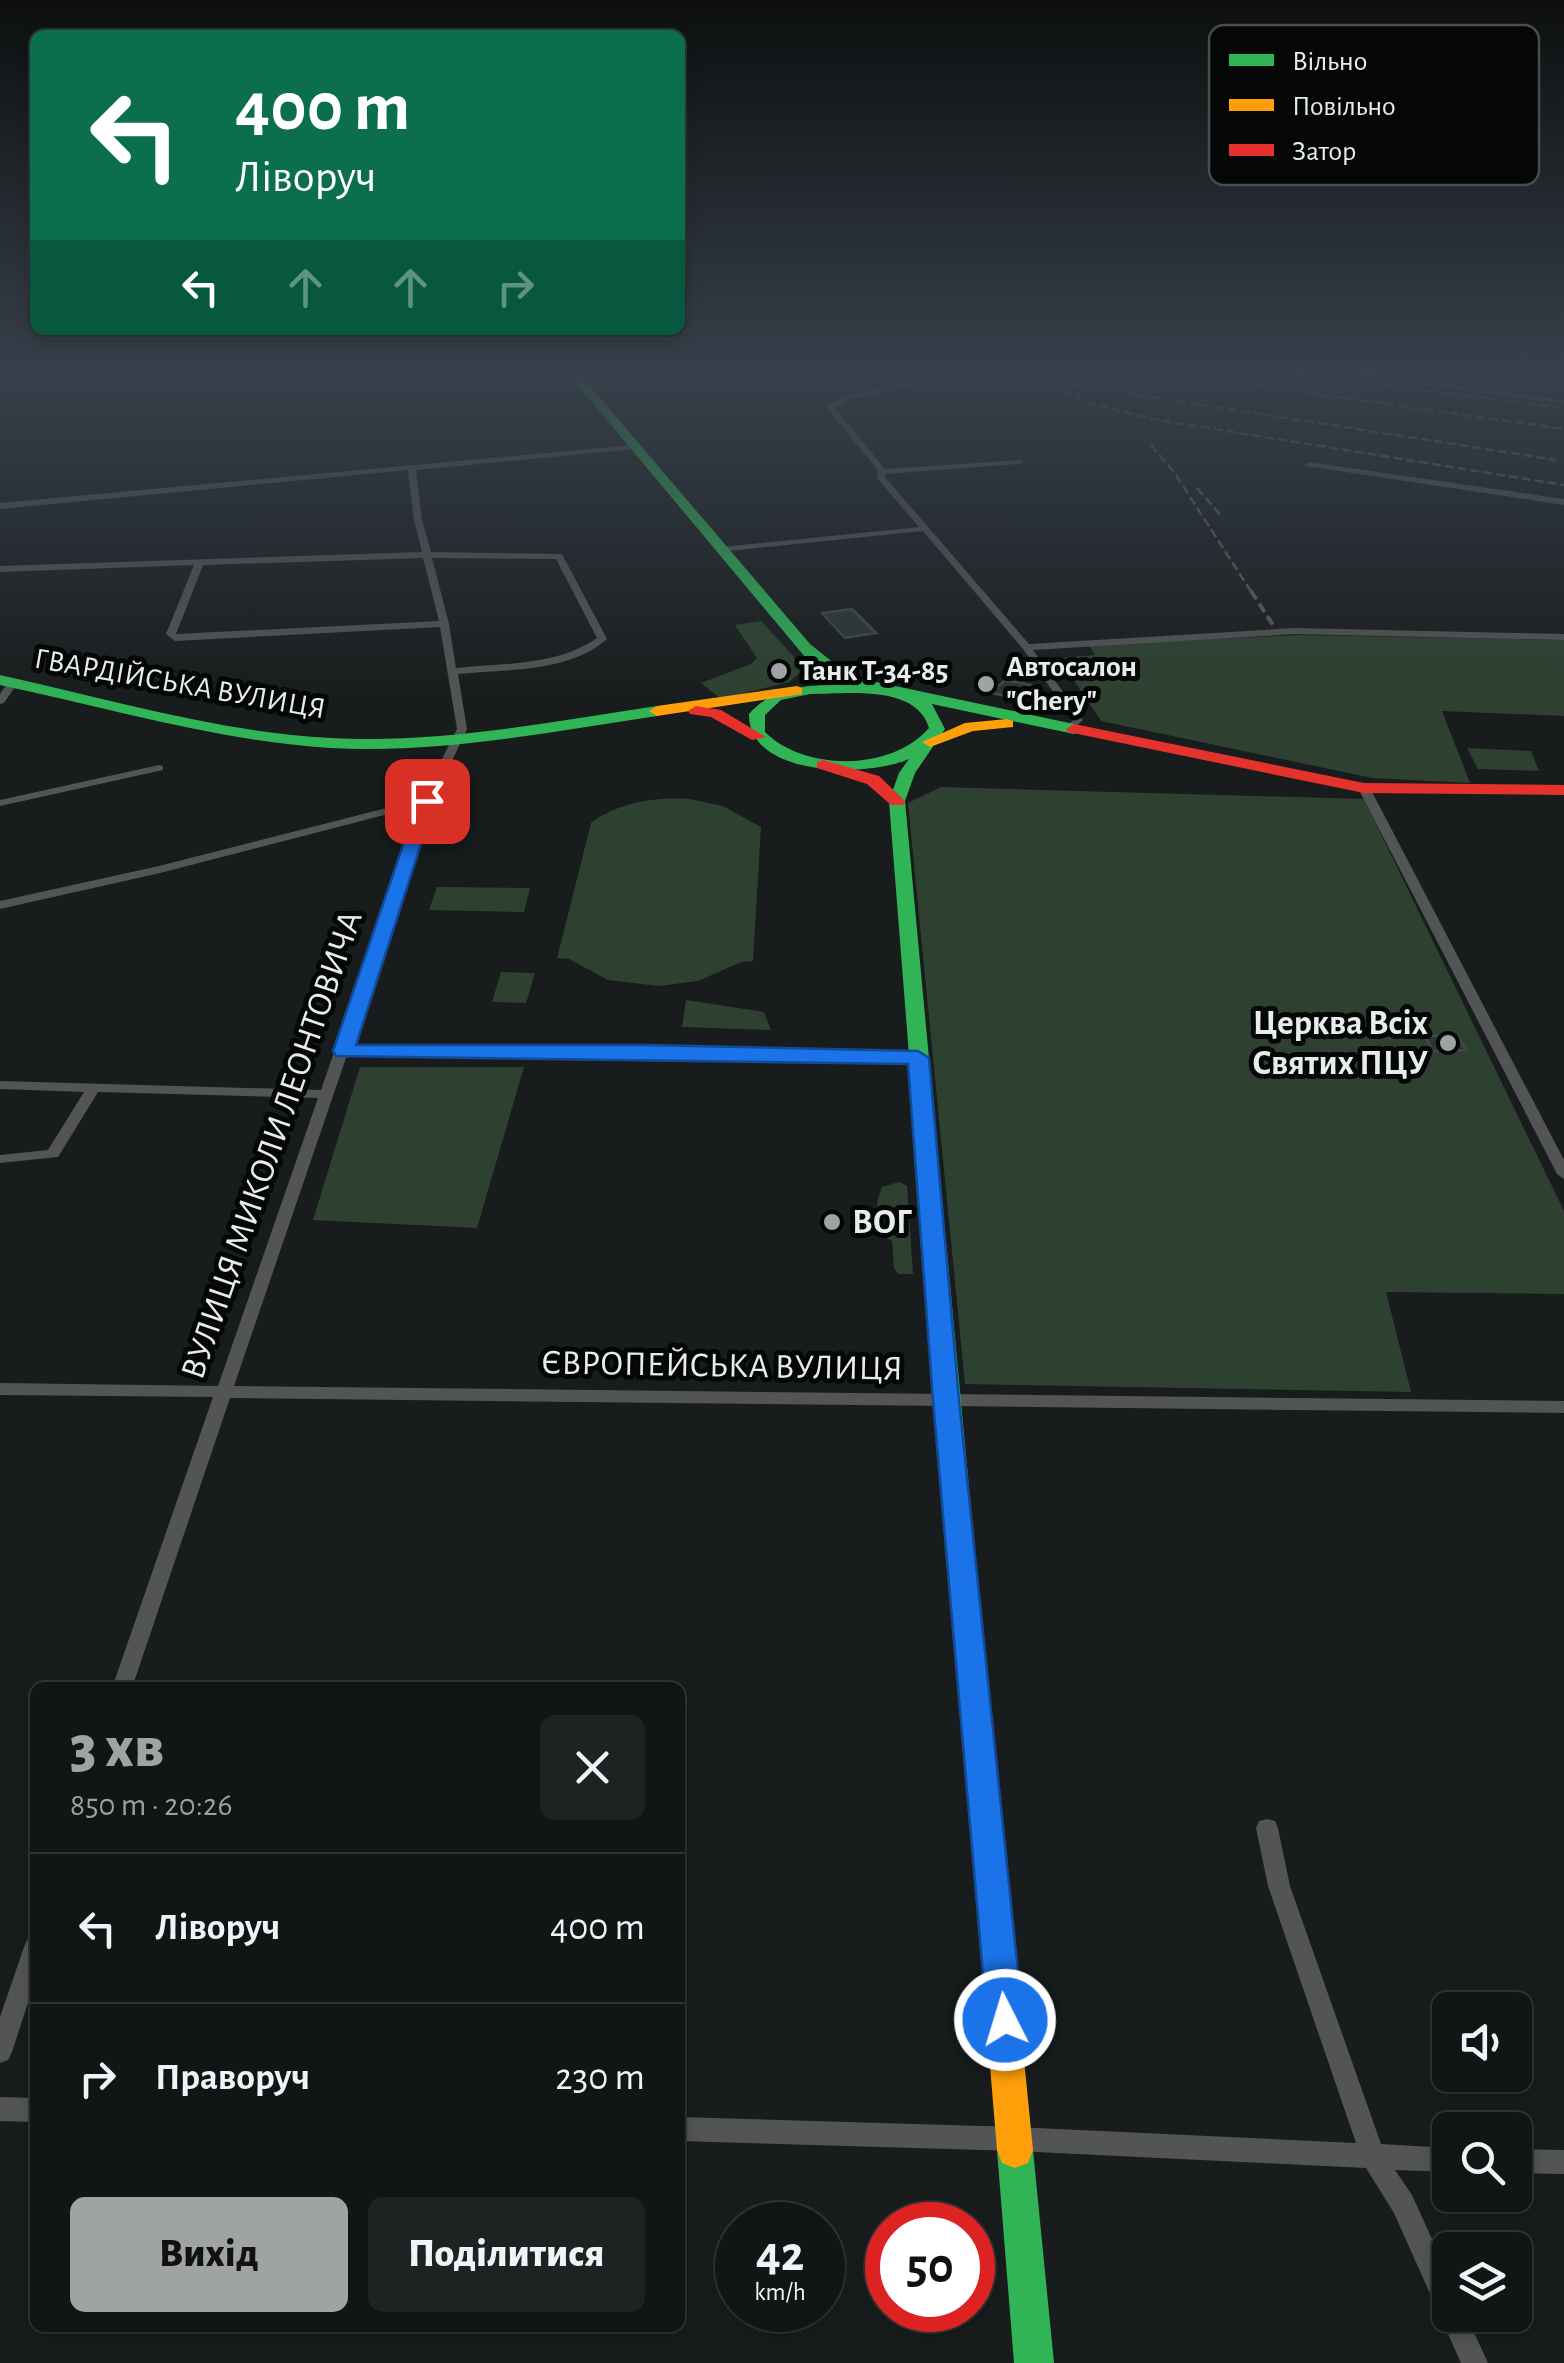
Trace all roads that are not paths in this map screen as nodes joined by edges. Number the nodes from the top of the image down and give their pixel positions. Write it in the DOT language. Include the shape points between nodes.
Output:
graph roads {
  1 [pos="261,481"];
  2 [pos="414,481"];
  3 [pos="663,481"];
  4 [pos="883,481"];
  5 [pos="1425,481"];
  6 [pos="1564,502"];
  7 [pos="0,506"];
  8 [pos="921,530"];
  9 [pos="722,550"];
  10 [pos="427,555"];
  11 [pos="200,564"];
  12 [pos="0,570"];
  13 [pos="444,624"];
  14 [pos="1564,637"];
  15 [pos="1026,647"];
  16 [pos="807,648"];
  17 [pos="453,671"];
  18 [pos="4,688"];
  19 [pos="804,690"];
  20 [pos="882,690"];
  21 [pos="648,711"];
  22 [pos="1070,729"];
  23 [pos="758,737"];
  24 [pos="456,740"];
  25 [pos="930,742"];
  26 [pos="814,763"];
  27 [pos="159,768"];
  28 [pos="1364,788"];
  29 [pos="1564,790"];
  30 [pos="427,801"];
  31 [pos="897,801"];
  32 [pos="0,803"];
  33 [pos="0,905"];
  34 [pos="344,1051"];
  35 [pos="918,1058"];
  36 [pos="0,1084"];
  37 [pos="94,1087"];
  38 [pos="328,1094"];
  39 [pos="0,1159"];
  40 [pos="1564,1174"];
  41 [pos="0,1389"];
  42 [pos="224,1394"];
  43 [pos="946,1400"];
  44 [pos="1564,1407"];
  45 [pos="124,1682"];
  46 [pos="1267,1828"];
  47 [pos="30,1962"];
  48 [pos="0,2052"];
  49 [pos="0,2110"];
  50 [pos="30,2110"];
  51 [pos="685,2130"];
  52 [pos="1016,2139"];
  53 [pos="1374,2159"];
  54 [pos="1432,2160"];
  55 [pos="1532,2161"];
  56 [pos="1564,2162"];
  57 [pos="1432,2268"];
  58 [pos="1461,2332"];
  59 [pos="1034,2363"];
  60 [pos="1475,2363"];
  1 -- 7 [label="street"];
  2 -- 10 [label="street, ВУЛИЦЯ МИКОЛИ ЛЕОНТОВИЧА"];
  3 -- 9 [label="main road"];
  4 -- 8 [label="street"];
  5 -- 6 [label="street"];
  8 -- 9 [label="street"];
  8 -- 15 [label="street"];
  9 -- 16 [label="main road"];
  10 -- 11 [label="street"];
  10 -- 13 [label="street, ВУЛИЦЯ МИКОЛИ ЛЕОНТОВИЧА"];
  10 -- 17 [label="street" via="559,556 602,639 554,659"];
  11 -- 12 [label="street"];
  11 -- 13 [label="street" via="171,634 176,638"];
  13 -- 17 [label="street, ВУЛИЦЯ МИКОЛИ ЛЕОНТОВИЧА"];
  14 -- 15 [label="street" via="1295,631"];
  15 -- 22 [label="street" via="1078,720"];
  16 -- 19 [label="main road" via="820,676"];
  16 -- 20 [label="main road" via="842,676"];
  17 -- 24 [label="street, ВУЛИЦЯ МИКОЛИ ЛЕОНТОВИЧА" via="462,729"];
  18 -- 24 [label="main road, ГВАРДІЙСЬКА ВУЛИЦЯ" via="268,736 373,744"];
  19 -- 20 [label="main road"];
  19 -- 21 [label="main road"];
  19 -- 23 [label="main road" via="782,696 757,715"];
  20 -- 22 [label="main road"];
  20 -- 25 [label="main road" via="924,706 937,730"];
  21 -- 23 [label="main road" via="715,713"];
  21 -- 24 [label="main road, ГВАРДІЙСЬКА ВУЛИЦЯ"];
  22 -- 25 [label="main road" via="992,724"];
  22 -- 28 [label="main road"];
  23 -- 26 [label="main road"];
  24 -- 30 [label="street, ВУЛИЦЯ МИКОЛИ ЛЕОНТОВИЧА"];
  25 -- 26 [label="main road" via="882,762"];
  25 -- 31 [label="main road" via="907,772"];
  26 -- 31 [label="main road" via="873,777"];
  27 -- 32 [label="street"];
  28 -- 29 [label="main road"];
  28 -- 40 [label="street"];
  30 -- 33 [label="street"];
  30 -- 34 [label="street, ВУЛИЦЯ МИКОЛИ ЛЕОНТОВИЧА"];
  31 -- 35 [label="main road"];
  34 -- 35 [label="street"];
  34 -- 38 [label="street, ВУЛИЦЯ МИКОЛИ ЛЕОНТОВИЧА"];
  35 -- 43 [label="main road"];
  36 -- 37 [label="street"];
  37 -- 38 [label="street"];
  37 -- 39 [label="street" via="53,1154"];
  38 -- 42 [label="street, ВУЛИЦЯ МИКОЛИ ЛЕОНТОВИЧА"];
  41 -- 42 [label="street, ЄВРОПЕЙСЬКА ВУЛИЦЯ"];
  42 -- 43 [label="street, ЄВРОПЕЙСЬКА ВУЛИЦЯ"];
  42 -- 45 [label="street, ВУЛИЦЯ МИКОЛИ ЛЕОНТОВИЧА"];
  43 -- 44 [label="street, ЄВРОПЕЙСЬКА ВУЛИЦЯ"];
  43 -- 52 [label="main road"];
  46 -- 53 [label="street" via="1279,1886"];
  47 -- 48 [label="street"];
  49 -- 50 [label="street"];
  51 -- 52 [label="street"];
  52 -- 53 [label="street"];
  52 -- 59 [label="main road"];
  53 -- 54 [label="street"];
  53 -- 57 [label="street"];
  55 -- 56 [label="street"];
  58 -- 60 [label="street"];
}
